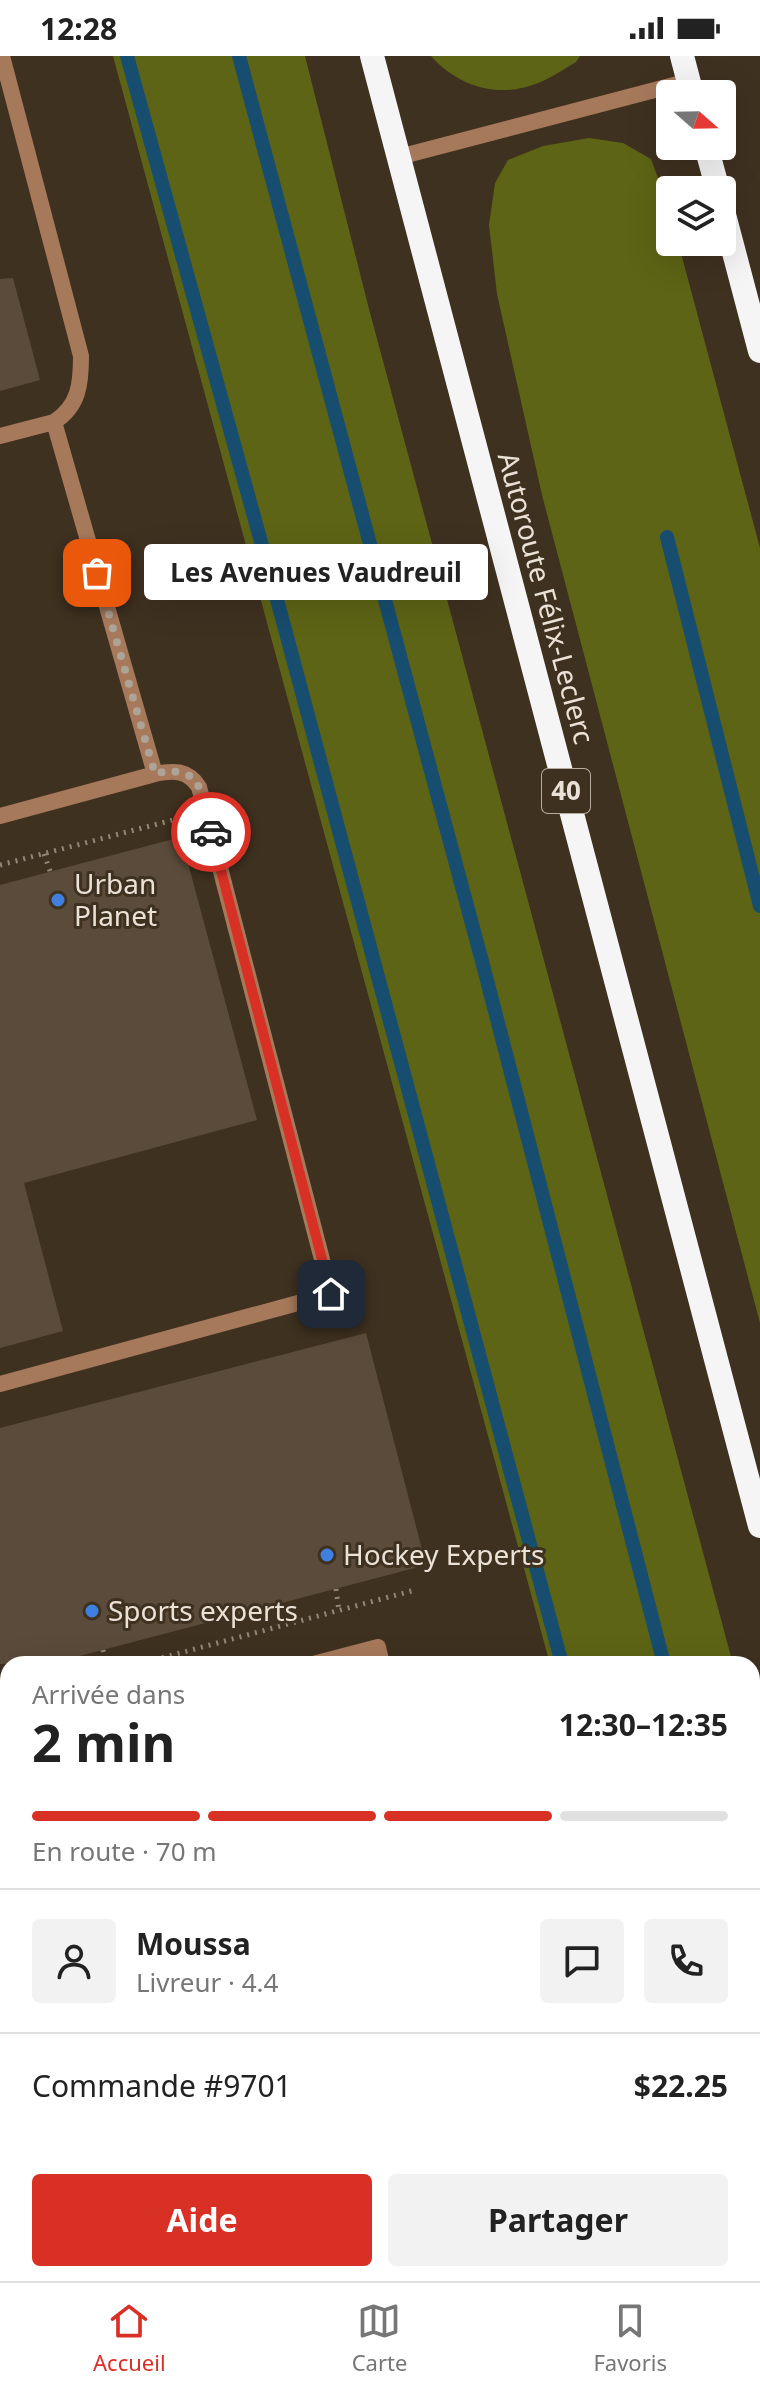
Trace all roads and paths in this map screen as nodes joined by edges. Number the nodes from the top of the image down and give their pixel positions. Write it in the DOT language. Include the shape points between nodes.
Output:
graph roads {
  1 [pos="2,56"];
  2 [pos="372,56"];
  3 [pos="682,56"];
  4 [pos="688,80"];
  5 [pos="656,96"];
  6 [pos="399,157"];
  7 [pos="735,256"];
  8 [pos="760,351"];
  9 [pos="54,422"];
  10 [pos="0,436"];
  11 [pos="155,774"];
  12 [pos="0,816"];
  13 [pos="174,819"];
  14 [pos="43,853"];
  15 [pos="0,865"];
  16 [pos="50,871"];
  17 [pos="0,1384"];
  18 [pos="760,1526"];
  19 [pos="336,1589"];
  20 [pos="415,1590"];
  21 [pos="339,1611"];
  22 [pos="103,1650"];
  23 [pos="104,1656"];
  24 [pos="177,1656"];
  25 [pos="344,1656"];
  26 [pos="380,1656"];
  1 -- 9 [label="lane" via="81,356 76,400"];
  2 -- 6 [label="highway, Autoroute Félix-Leclerc / 40"];
  3 -- 4 [label="highway"];
  5 -- 6 [label="lane"];
  6 -- 18 [label="highway, Autoroute Félix-Leclerc / 40"];
  7 -- 8 [label="highway"];
  9 -- 10 [label="lane"];
  9 -- 11 [label="lane"];
  11 -- 12 [label="lane"];
  11 -- 17 [label="lane" via="180,772 193,777 199,787 331,1294"];
  13 -- 14 [label="path"];
  14 -- 15 [label="path"];
  14 -- 16 [label="path"];
  19 -- 21 [label="path"];
  20 -- 21 [label="path"];
  21 -- 24 [label="path"];
  22 -- 23 [label="path"];
  25 -- 26 [label="lane" via="378,1647"];
}
